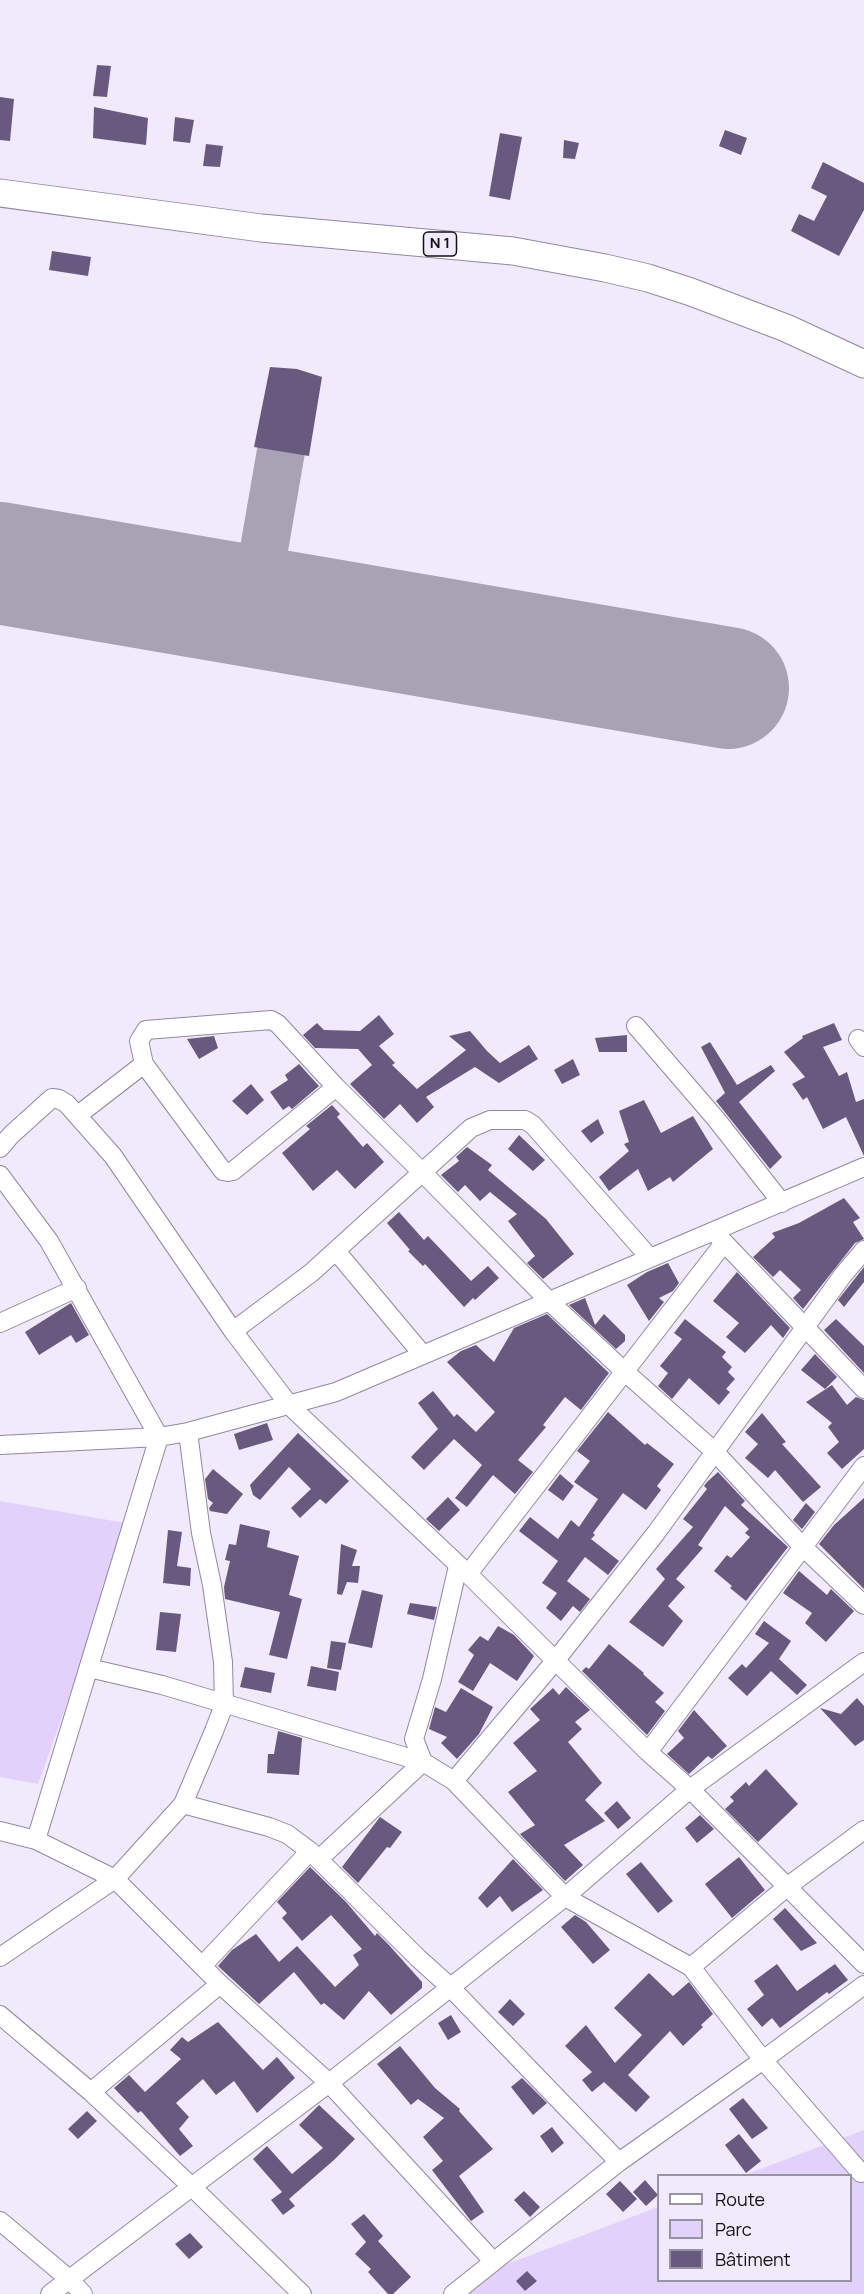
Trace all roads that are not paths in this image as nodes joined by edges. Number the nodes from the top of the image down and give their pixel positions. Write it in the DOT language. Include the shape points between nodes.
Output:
graph roads {
  1 [pos="0,193"];
  2 [pos="864,364"];
  3 [pos="636,1026"];
  4 [pos="144,1064"];
  5 [pos="336,1087"];
  6 [pos="78,1115"];
  7 [pos="0,1148"];
  8 [pos="864,1167"];
  9 [pos="423,1173"];
  10 [pos="0,1175"];
  11 [pos="782,1203"];
  12 [pos="719,1237"];
  13 [pos="864,1250"];
  14 [pos="336,1251"];
  15 [pos="650,1258"];
  16 [pos="77,1288"];
  17 [pos="550,1302"];
  18 [pos="0,1323"];
  19 [pos="805,1327"];
  20 [pos="233,1330"];
  21 [pos="423,1355"];
  22 [pos="624,1371"];
  23 [pos="864,1389"];
  24 [pos="290,1406"];
  25 [pos="188,1432"];
  26 [pos="159,1437"];
  27 [pos="0,1445"];
  28 [pos="714,1451"];
  29 [pos="864,1466"];
  30 [pos="803,1547"];
  31 [pos="463,1570"];
  32 [pos="864,1605"];
  33 [pos="555,1660"];
  34 [pos="864,1662"];
  35 [pos="89,1668"];
  36 [pos="224,1705"];
  37 [pos="648,1752"];
  38 [pos="423,1762"];
  39 [pos="454,1781"];
  40 [pos="690,1789"];
  41 [pos="183,1804"];
  42 [pos="864,1830"];
  43 [pos="0,1831"];
  44 [pos="36,1840"];
  45 [pos="314,1855"];
  46 [pos="115,1879"];
  47 [pos="788,1886"];
  48 [pos="564,1897"];
  49 [pos="0,1957"];
  50 [pos="864,1964"];
  51 [pos="203,1965"];
  52 [pos="691,1967"];
  53 [pos="220,1984"];
  54 [pos="864,1985"];
  55 [pos="449,1986"];
  56 [pos="0,2014"];
  57 [pos="764,2060"];
  58 [pos="329,2083"];
  59 [pos="91,2092"];
  60 [pos="619,2162"];
  61 [pos="861,2173"];
  62 [pos="191,2186"];
  63 [pos="0,2221"];
  64 [pos="493,2261"];
  65 [pos="69,2279"];
  66 [pos="50,2294"];
  67 [pos="83,2294"];
  68 [pos="302,2294"];
  69 [pos="453,2294"];
  1 -- 2 [label="highway, N 1" via="261,228 513,251 605,268 691,292 786,328"];
  3 -- 11 [label="street"];
  4 -- 5 [label="street" via="139,1041 146,1030 271,1020 287,1031"];
  4 -- 5 [label="street" via="223,1171 228,1172"];
  4 -- 6 [label="street"];
  5 -- 9 [label="street"];
  6 -- 7 [label="street" via="52,1098"];
  6 -- 20 [label="street" via="127,1175"];
  8 -- 11 [label="street"];
  9 -- 14 [label="street"];
  9 -- 15 [label="street" via="481,1122 525,1120 540,1131"];
  9 -- 17 [label="street"];
  10 -- 16 [label="street" via="49,1241"];
  11 -- 12 [label="street"];
  12 -- 15 [label="street"];
  12 -- 19 [label="street"];
  12 -- 22 [label="street"];
  13 -- 19 [label="street"];
  14 -- 20 [label="street"];
  14 -- 21 [label="street"];
  15 -- 17 [label="street"];
  16 -- 18 [label="street"];
  16 -- 26 [label="street"];
  17 -- 21 [label="street"];
  17 -- 22 [label="street"];
  19 -- 23 [label="street"];
  19 -- 28 [label="street"];
  20 -- 24 [label="street"];
  21 -- 24 [label="street" via="336,1392"];
  22 -- 28 [label="street"];
  22 -- 31 [label="street"];
  24 -- 25 [label="street"];
  24 -- 31 [label="street"];
  25 -- 26 [label="street"];
  25 -- 36 [label="street" via="223,1662"];
  26 -- 27 [label="street"];
  26 -- 35 [label="street"];
  28 -- 30 [label="street"];
  28 -- 33 [label="street" via="656,1533"];
  29 -- 30 [label="street"];
  30 -- 32 [label="street"];
  30 -- 37 [label="street"];
  31 -- 33 [label="street"];
  31 -- 38 [label="street" via="414,1739"];
  33 -- 37 [label="street"];
  33 -- 39 [label="street"];
  34 -- 40 [label="street"];
  35 -- 36 [label="street"];
  35 -- 44 [label="street"];
  36 -- 38 [label="street"];
  36 -- 41 [label="street"];
  37 -- 40 [label="street"];
  38 -- 39 [label="street"];
  38 -- 45 [label="street"];
  39 -- 48 [label="street"];
  40 -- 47 [label="street"];
  40 -- 48 [label="street"];
  41 -- 45 [label="street" via="287,1834"];
  41 -- 46 [label="street"];
  42 -- 47 [label="street"];
  43 -- 44 [label="street"];
  44 -- 46 [label="street"];
  45 -- 51 [label="street"];
  45 -- 55 [label="street"];
  46 -- 49 [label="street"];
  46 -- 51 [label="street"];
  47 -- 50 [label="street"];
  47 -- 52 [label="street"];
  48 -- 52 [label="street"];
  48 -- 55 [label="street"];
  51 -- 53 [label="street"];
  52 -- 57 [label="street"];
  53 -- 58 [label="street"];
  53 -- 59 [label="street"];
  54 -- 57 [label="street"];
  55 -- 58 [label="street"];
  55 -- 60 [label="street"];
  56 -- 59 [label="street"];
  57 -- 60 [label="street"];
  57 -- 61 [label="street"];
  58 -- 62 [label="street"];
  58 -- 64 [label="street"];
  59 -- 62 [label="street"];
  60 -- 64 [label="street"];
  62 -- 65 [label="street"];
  62 -- 68 [label="street"];
  63 -- 65 [label="street"];
  64 -- 69 [label="street"];
  65 -- 66 [label="street"];
  65 -- 67 [label="street"];
}
